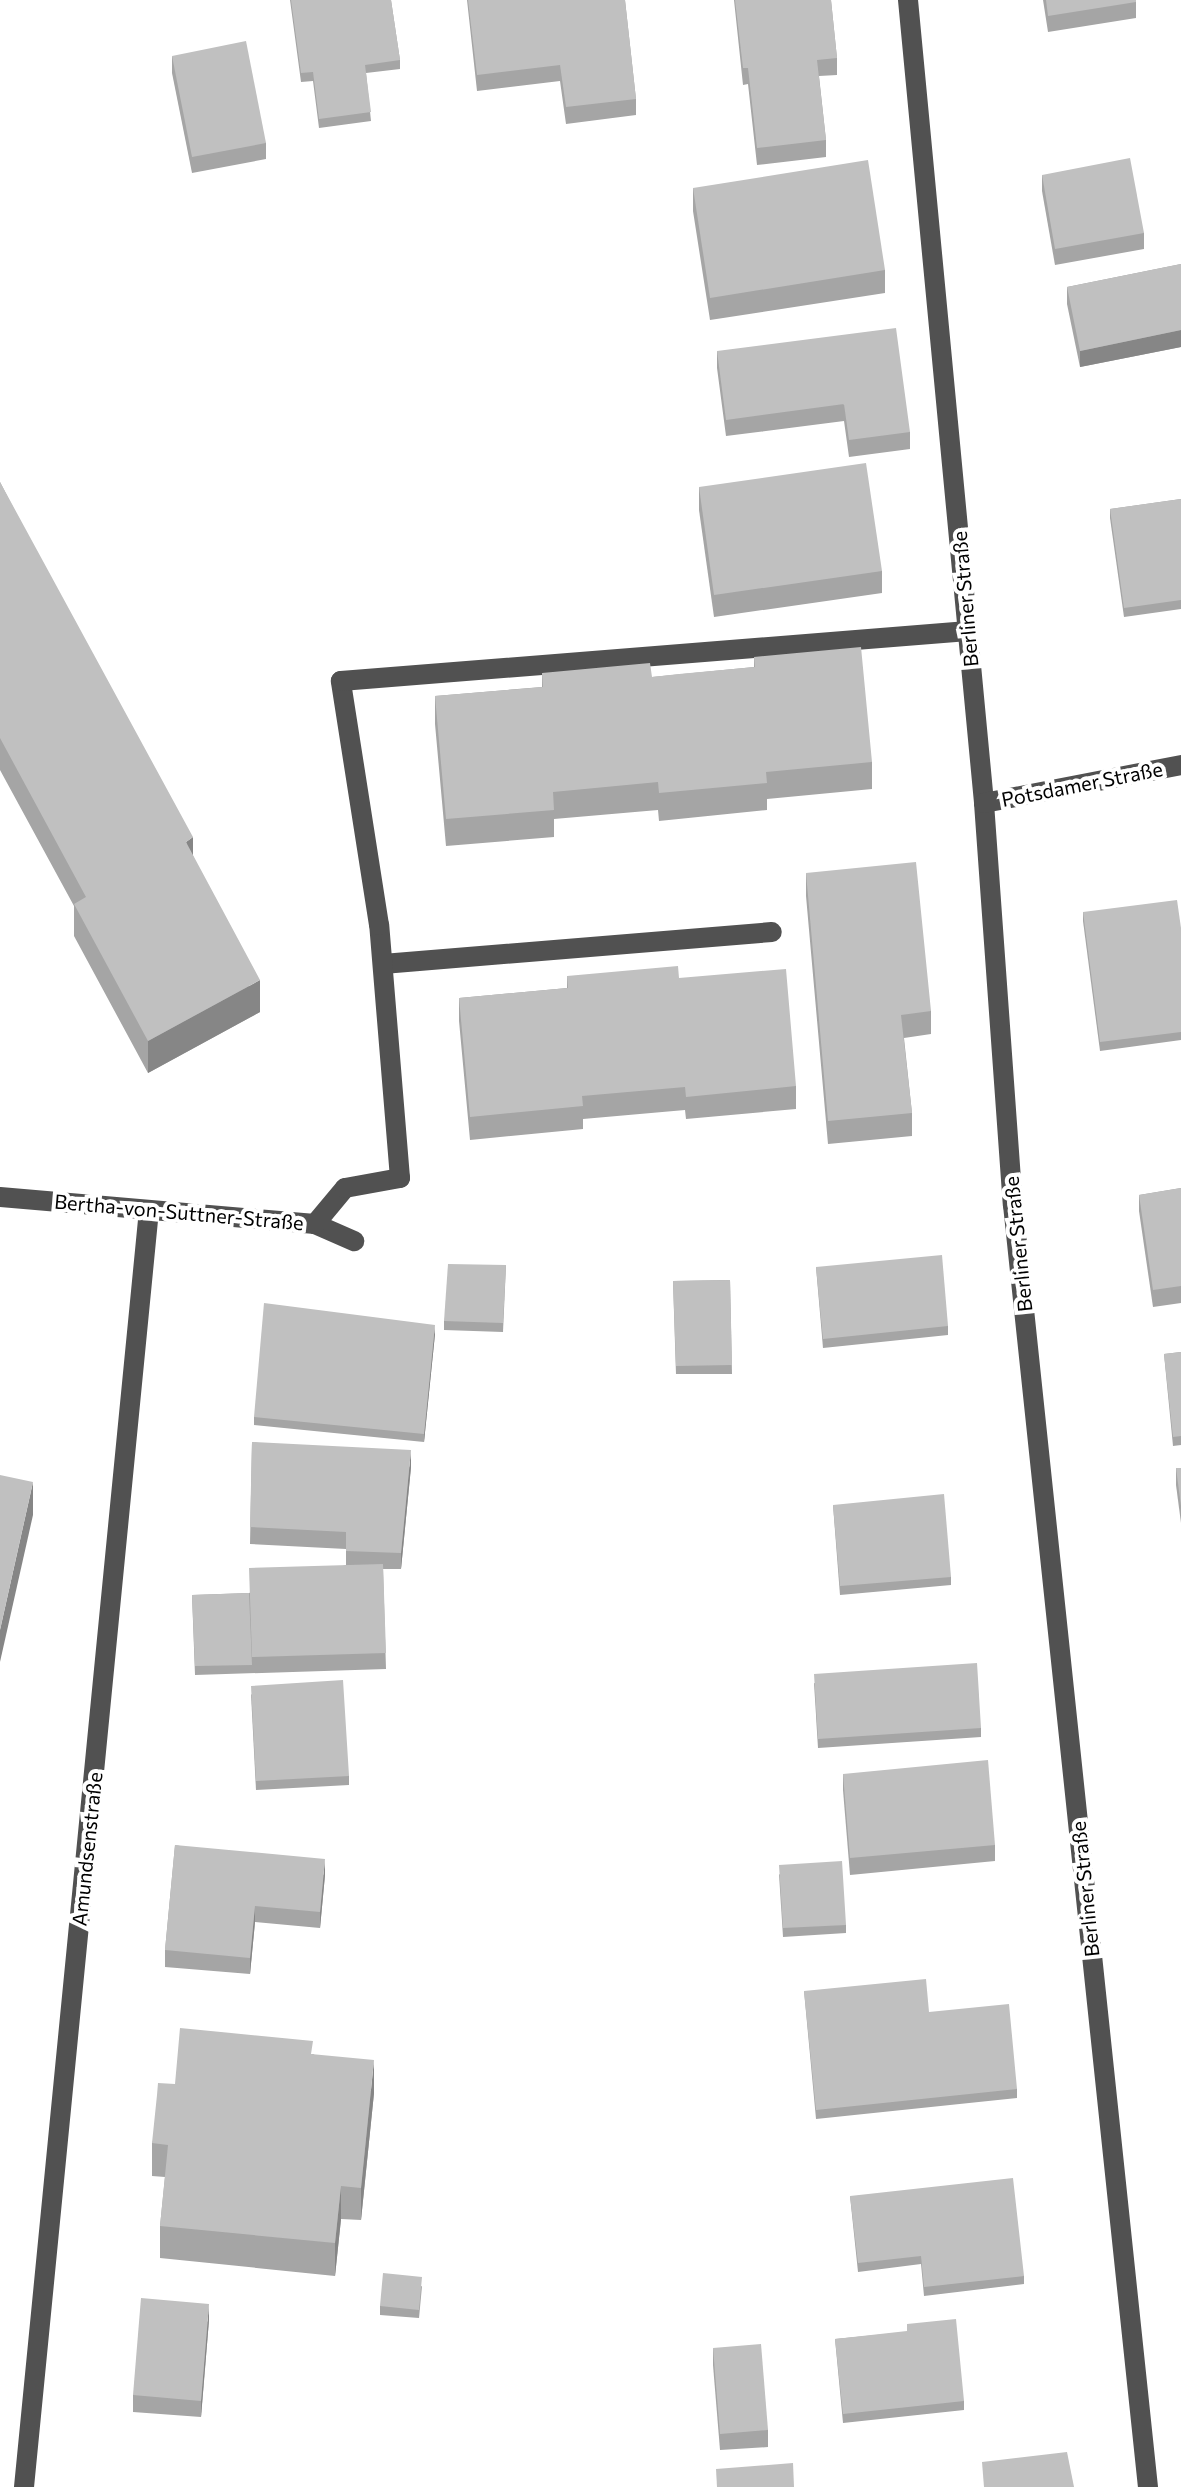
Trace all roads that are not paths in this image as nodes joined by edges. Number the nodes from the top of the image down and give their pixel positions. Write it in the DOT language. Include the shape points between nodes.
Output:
graph roads {
  1 [pos="908,0"];
  2 [pos="968,631"];
  3 [pos="1181,765"];
  4 [pos="984,803"];
  5 [pos="772,932"];
  6 [pos="383,964"];
  7 [pos="0,1197"];
  8 [pos="149,1211"];
  9 [pos="315,1224"];
  10 [pos="354,1241"];
  11 [pos="24,2487"];
  12 [pos="1148,2487"];
  1 -- 2 [label="street, Berliner Straße"];
  2 -- 4 [label="street, Berliner Straße"];
  2 -- 6 [label="street" via="341,681"];
  3 -- 4 [label="street, Potsdamer Straße"];
  4 -- 12 [label="street, Berliner Straße" via="1013,1205"];
  5 -- 6 [label="street"];
  6 -- 9 [label="street" via="400,1178 345,1188"];
  7 -- 8 [label="street, Bertha-von-Suttner-Straße"];
  8 -- 9 [label="street, Bertha-von-Suttner-Straße"];
  8 -- 11 [label="street, Amundsenstraße"];
  9 -- 10 [label="street, Bertha-von-Suttner-Straße"];
}
